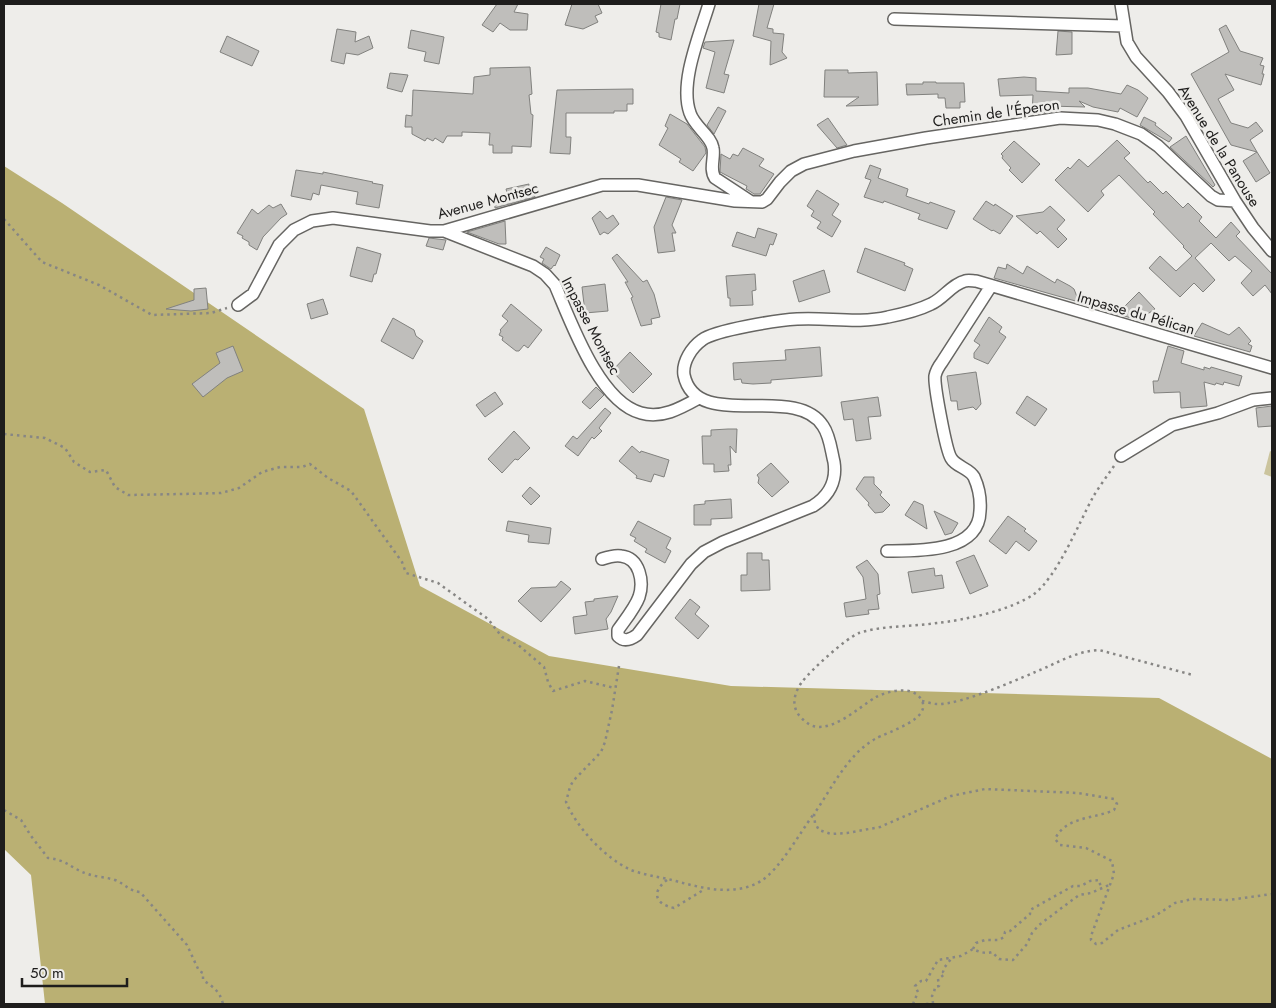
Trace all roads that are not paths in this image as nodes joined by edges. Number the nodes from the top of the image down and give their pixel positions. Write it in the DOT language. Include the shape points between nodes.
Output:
graph roads {
  1 [pos="709,4"];
  2 [pos="1123,4"];
  3 [pos="894,19"];
  4 [pos="1124,26"];
  5 [pos="1235,201"];
  6 [pos="752,202"];
  7 [pos="444,231"];
  8 [pos="1272,251"];
  9 [pos="991,286"];
  10 [pos="238,305"];
  11 [pos="1272,368"];
  12 [pos="699,398"];
  13 [pos="1272,398"];
  14 [pos="1121,456"];
  15 [pos="887,552"];
  16 [pos="602,559"];
  1 -- 6 [label="street" via="686,83 689,110 713,148 712,174"];
  2 -- 4 [label="street, Avenue de la Panouse"];
  3 -- 4 [label="street"];
  4 -- 5 [label="street, Avenue de la Panouse" via="1127,42 1136,57 1186,116"];
  5 -- 6 [label="street, Chemin de l'Éperon" via="1211,196 1141,134 1098,120 1060,118 917,140 804,164 791,171 767,199"];
  5 -- 8 [label="street, Avenue de la Panouse"];
  6 -- 7 [label="street, Avenue Montsec" via="735,202 638,185 602,185"];
  7 -- 10 [label="street, Avenue Montsec" via="333,218 312,221 294,230 279,245 253,294"];
  7 -- 12 [label="street, Impasse Montsec" via="533,266 545,274 555,286 596,372 626,406 651,415 676,411"];
  9 -- 11 [label="street, Impasse du Pélican"];
  9 -- 12 [label="street, Impasse du Pélican" via="965,281 933,303 912,312 882,318 798,318 716,334 693,348 685,366 684,375"];
  9 -- 15 [label="street" via="935,375 948,451 955,463 973,475 981,498 979,524 972,534 955,544 919,551"];
  12 -- 16 [label="street" via="711,403 792,408 812,415 823,425 829,440 834,465 831,489 824,500 813,506 704,552 690,564 632,640 620,638 618,630 638,598 640,574 626,557 619,555"];
  13 -- 14 [label="street" via="1253,400 1172,425"];
}
